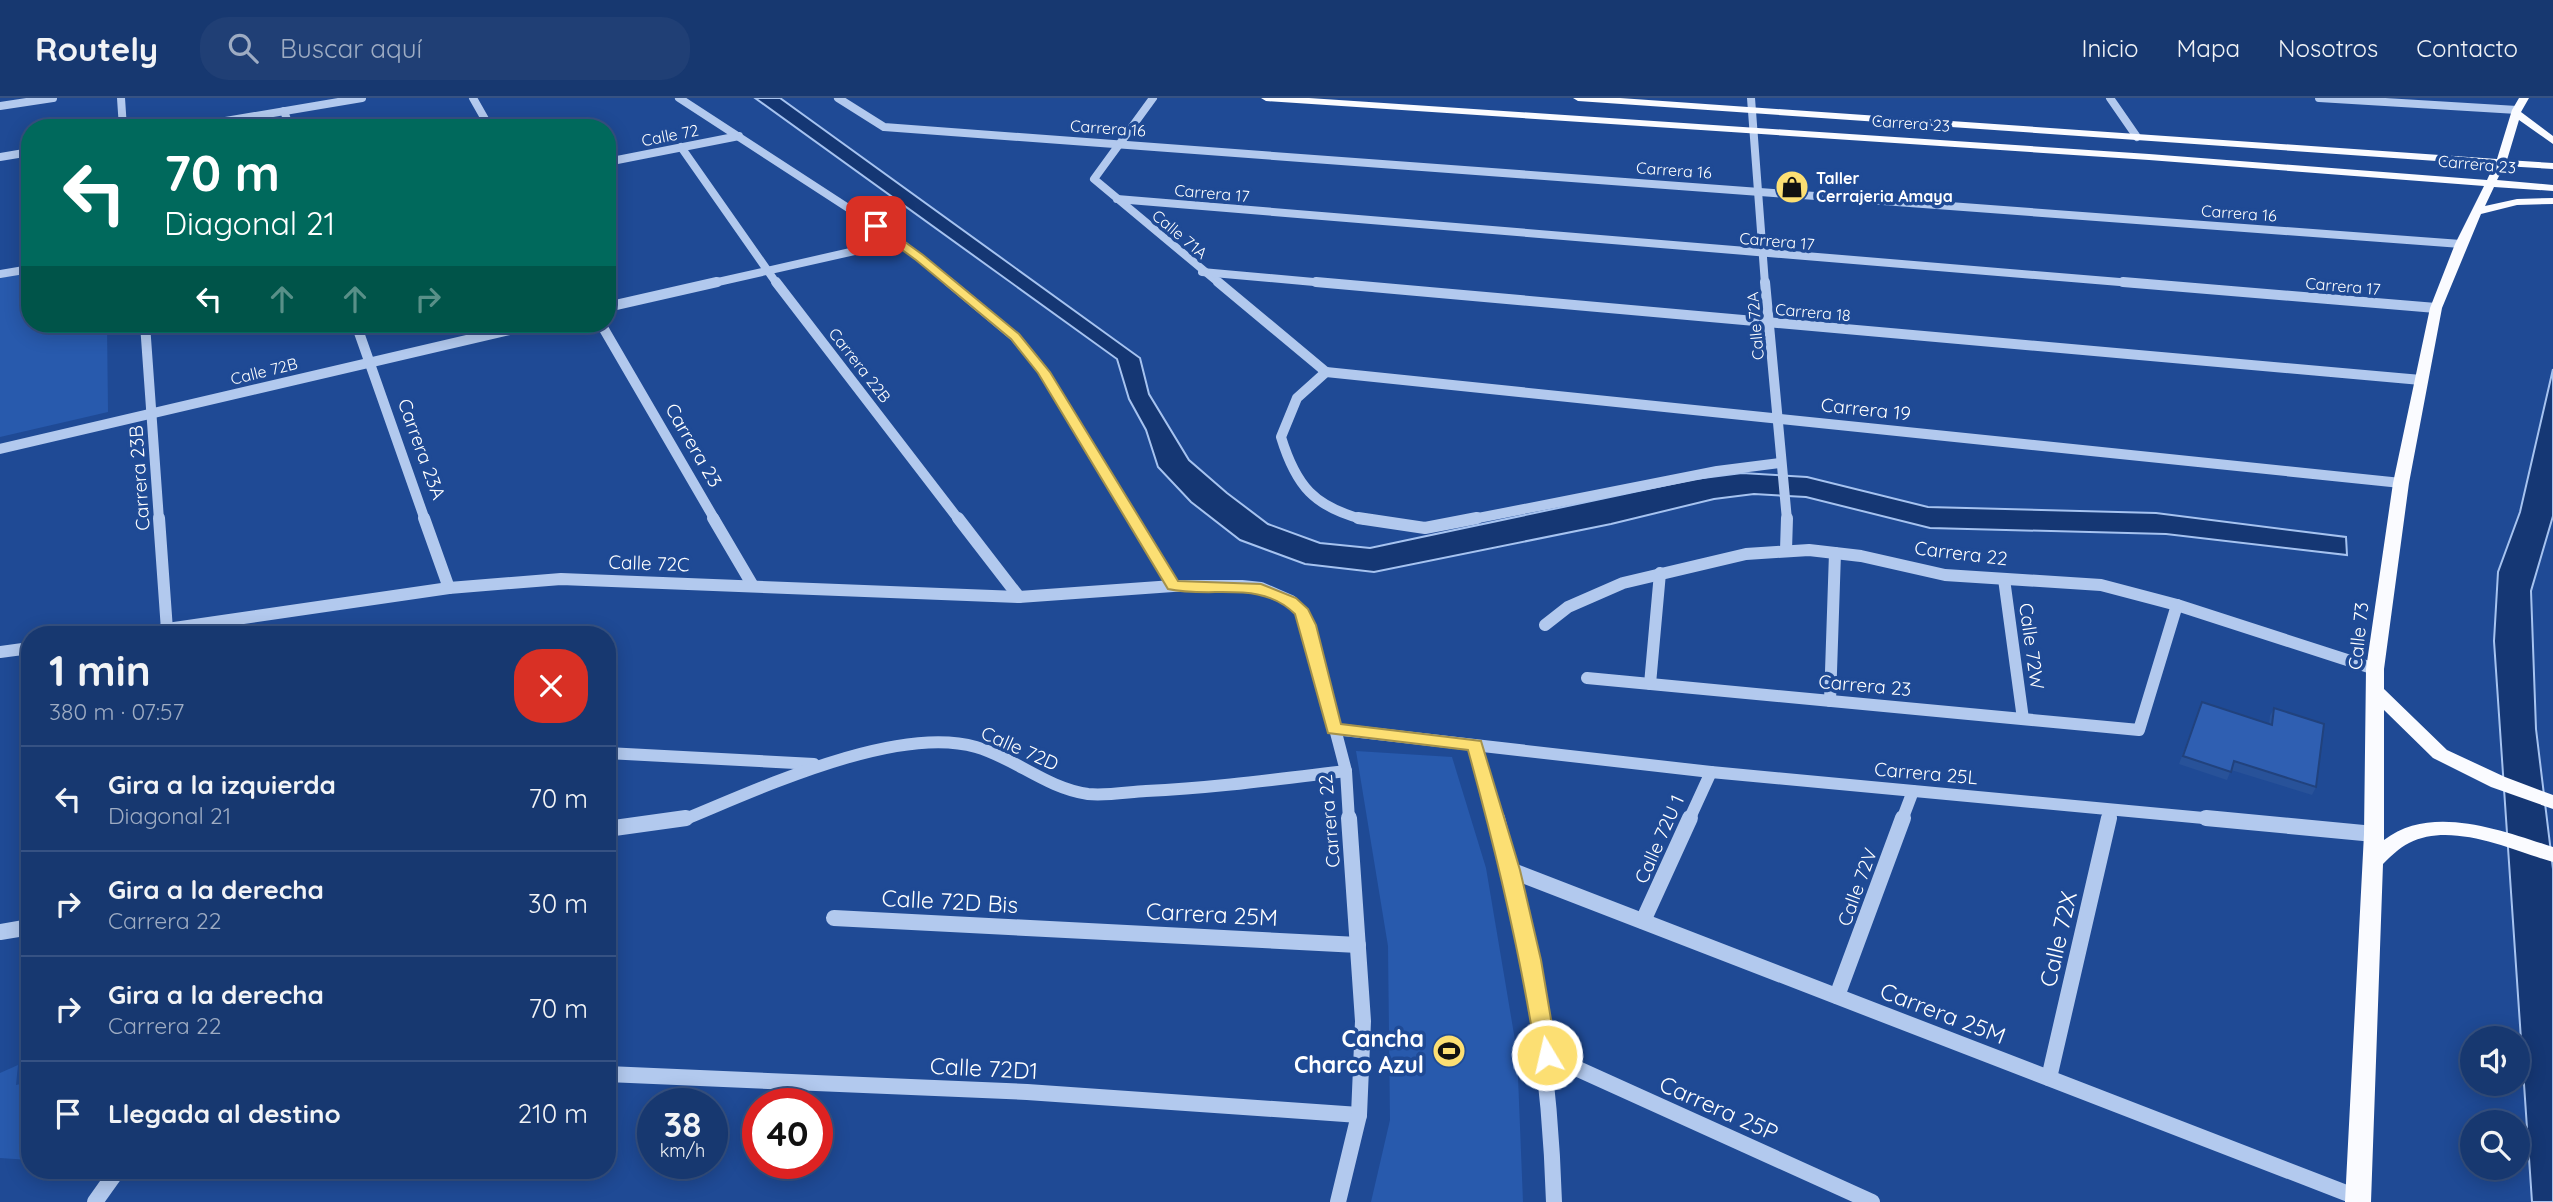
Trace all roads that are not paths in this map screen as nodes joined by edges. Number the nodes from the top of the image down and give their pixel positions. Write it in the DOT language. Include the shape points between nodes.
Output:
graph roads {
  1 [pos="17,98"];
  2 [pos="53,98"];
  3 [pos="121,98"];
  4 [pos="362,98"];
  5 [pos="473,98"];
  6 [pos="679,98"];
  7 [pos="838,98"];
  8 [pos="1153,98"];
  9 [pos="1266,98"];
  10 [pos="1578,98"];
  11 [pos="2110,98"];
  12 [pos="2319,98"];
  13 [pos="2524,98"];
  14 [pos="0,104"];
  15 [pos="1751,104"];
  16 [pos="284,111"];
  17 [pos="2520,115"];
  18 [pos="122,119"];
  19 [pos="237,119"];
  20 [pos="287,119"];
  21 [pos="485,119"];
  22 [pos="884,127"];
  23 [pos="1754,130"];
  24 [pos="739,136"];
  25 [pos="2137,137"];
  26 [pos="2553,141"];
  27 [pos="1119,143"];
  28 [pos="681,148"];
  29 [pos="21,154"];
  30 [pos="0,157"];
  31 [pos="616,160"];
  32 [pos="2501,162"];
  33 [pos="2553,166"];
  34 [pos="2490,183"];
  35 [pos="2553,188"];
  36 [pos="1759,191"];
  37 [pos="1117,199"];
  38 [pos="2553,201"];
  39 [pos="2479,211"];
  40 [pos="899,241"];
  41 [pos="2461,244"];
  42 [pos="1764,254"];
  43 [pos="21,270"];
  44 [pos="767,271"];
  45 [pos="1202,272"];
  46 [pos="0,274"];
  47 [pos="616,305"];
  48 [pos="2436,308"];
  49 [pos="1770,324"];
  50 [pos="146,333"];
  51 [pos="359,333"];
  52 [pos="495,333"];
  53 [pos="606,333"];
  54 [pos="368,362"];
  55 [pos="1326,372"];
  56 [pos="2421,380"];
  57 [pos="152,416"];
  58 [pos="1778,418"];
  59 [pos="0,449"];
  60 [pos="1781,466"];
  61 [pos="2402,483"];
  62 [pos="1786,551"];
  63 [pos="1835,553"];
  64 [pos="1660,573"];
  65 [pos="2004,579"];
  66 [pos="753,586"];
  67 [pos="1173,586"];
  68 [pos="449,588"];
  69 [pos="1019,597"];
  70 [pos="2177,605"];
  71 [pos="1545,625"];
  72 [pos="167,626"];
  73 [pos="194,626"];
  74 [pos="21,649"];
  75 [pos="0,652"];
  76 [pos="2375,669"];
  77 [pos="1587,678"];
  78 [pos="1650,684"];
  79 [pos="2376,692"];
  80 [pos="1830,701"];
  81 [pos="2023,719"];
  82 [pos="1334,729"];
  83 [pos="1475,746"];
  84 [pos="616,754"];
  85 [pos="818,765"];
  86 [pos="1346,771"];
  87 [pos="1711,772"];
  88 [pos="1913,791"];
  89 [pos="2553,802"];
  90 [pos="2111,810"];
  91 [pos="616,828"];
  92 [pos="2374,834"];
  93 [pos="2553,855"];
  94 [pos="2373,861"];
  95 [pos="1510,870"];
  96 [pos="834,918"];
  97 [pos="1643,921"];
  98 [pos="21,928"];
  99 [pos="1064,929"];
  100 [pos="0,932"];
  101 [pos="1358,944"];
  102 [pos="1837,996"];
  103 [pos="1547,1055"];
  104 [pos="616,1074"];
  105 [pos="2049,1078"];
  106 [pos="1359,1115"];
  107 [pos="111,1179"];
  108 [pos="2358,1200"];
  109 [pos="95,1202"];
  110 [pos="1339,1202"];
  111 [pos="1554,1202"];
  112 [pos="1872,1202"];
  1 -- 14 [label="street"];
  2 -- 14 [label="street"];
  3 -- 18 [label="street"];
  4 -- 16 [label="street"];
  5 -- 21 [label="street"];
  6 -- 24 [label="street"];
  7 -- 22 [label="street"];
  8 -- 27 [label="street, Calle 71A"];
  9 -- 23 [label="main road, Carrera 23"];
  10 -- 15 [label="main road, Carrera 23"];
  11 -- 25 [label="street"];
  12 -- 17 [label="street"];
  13 -- 17 [label="main road, Calle 73"];
  15 -- 23 [label="street, Calle 72A"];
  15 -- 25 [label="main road, Carrera 23"];
  16 -- 19 [label="street"];
  16 -- 20 [label="street"];
  17 -- 26 [label="main road"];
  17 -- 32 [label="main road, Calle 73"];
  22 -- 27 [label="street, Carrera 16"];
  23 -- 34 [label="main road, Carrera 23"];
  23 -- 36 [label="street, Calle 72A"];
  24 -- 28 [label="street, Calle 72"];
  24 -- 40 [label="street"];
  25 -- 32 [label="main road, Carrera 23"];
  27 -- 36 [label="street, Carrera 16"];
  27 -- 37 [label="street, Calle 71A" via="1094,179"];
  28 -- 31 [label="street, Calle 72"];
  28 -- 44 [label="street, Carrera 22B"];
  29 -- 30 [label="street"];
  32 -- 33 [label="main road, Carrera 23"];
  32 -- 34 [label="main road, Calle 73"];
  34 -- 35 [label="main road, Carrera 23"];
  34 -- 39 [label="main road, Calle 73"];
  36 -- 41 [label="street, Carrera 16"];
  36 -- 42 [label="street, Calle 72A"];
  37 -- 42 [label="street, Carrera 17"];
  37 -- 45 [label="street, Calle 71A"];
  38 -- 39 [label="main road" via="2510,203"];
  39 -- 41 [label="main road, Calle 73"];
  40 -- 44 [label="street"];
  40 -- 67 [label="street" via="1015,337 1044,372"];
  41 -- 48 [label="main road, Calle 73"];
  42 -- 48 [label="street, Carrera 17"];
  42 -- 49 [label="street, Calle 72A"];
  43 -- 46 [label="street"];
  44 -- 47 [label="street"];
  44 -- 69 [label="street, Carrera 22B"];
  45 -- 49 [label="street, Carrera 18"];
  45 -- 55 [label="street, Calle 71A"];
  48 -- 56 [label="main road, Calle 73"];
  49 -- 56 [label="street, Carrera 18"];
  49 -- 58 [label="street, Calle 72A"];
  50 -- 57 [label="street, Carrera 23B"];
  51 -- 54 [label="street, Carrera 23A"];
  52 -- 54 [label="street, Calle 72B"];
  53 -- 66 [label="street, Carrera 23"];
  54 -- 57 [label="street, Calle 72B"];
  54 -- 68 [label="street, Carrera 23A"];
  55 -- 58 [label="street, Carrera 19"];
  55 -- 60 [label="street" via="1297,398 1281,437 1293,473 1313,497 1341,514 1378,523 1425,527 1717,471"];
  56 -- 61 [label="main road, Calle 73"];
  57 -- 59 [label="street, Calle 72B"];
  57 -- 72 [label="street, Carrera 23B"];
  58 -- 60 [label="street, Calle 72A"];
  58 -- 61 [label="street, Carrera 19"];
  60 -- 62 [label="street, Calle 72A" via="1788,503"];
  61 -- 76 [label="main road, Calle 73"];
  62 -- 63 [label="street, Carrera 22"];
  62 -- 64 [label="street, Carrera 22" via="1746,554"];
  63 -- 65 [label="street, Carrera 22" via="1945,575"];
  63 -- 80 [label="street"];
  64 -- 71 [label="street, Carrera 22" via="1595,594"];
  64 -- 78 [label="street"];
  65 -- 70 [label="street, Carrera 22" via="2101,584"];
  65 -- 81 [label="street, Calle 72W"];
  66 -- 68 [label="street, Calle 72C" via="561,579"];
  66 -- 69 [label="street, Calle 72C"];
  67 -- 69 [label="street, Calle 72C"];
  67 -- 82 [label="street, Carrera 22" via="1261,588 1291,601 1308,625"];
  68 -- 73 [label="street, Calle 72C"];
  70 -- 76 [label="street, Carrera 22"];
  70 -- 81 [label="street, Carrera 23" via="2139,730"];
  74 -- 75 [label="street"];
  76 -- 79 [label="main road, Calle 73"];
  77 -- 78 [label="street, Carrera 23"];
  78 -- 80 [label="street, Carrera 23"];
  79 -- 89 [label="main road" via="2440,754"];
  79 -- 92 [label="main road, Calle 73"];
  80 -- 81 [label="street, Carrera 23"];
  82 -- 83 [label="street, Carrera 25L"];
  82 -- 86 [label="street, Carrera 22"];
  83 -- 87 [label="street, Carrera 25L"];
  83 -- 95 [label="street"];
  84 -- 85 [label="street"];
  85 -- 86 [label="street, Calle 72D" via="947,741 978,747 1046,782 1089,794 1204,788"];
  85 -- 91 [label="street, Calle 72D" via="688,818"];
  86 -- 101 [label="street, Carrera 22"];
  87 -- 88 [label="street, Carrera 25L"];
  87 -- 97 [label="street, Calle 72U 1"];
  88 -- 90 [label="street, Carrera 25L"];
  88 -- 102 [label="street, Calle 72V"];
  90 -- 92 [label="street, Carrera 25L"];
  90 -- 105 [label="street, Calle 72X"];
  92 -- 94 [label="main road, Calle 73"];
  93 -- 94 [label="main road" via="2476,833 2443,829 2402,838"];
  94 -- 108 [label="main road, Calle 73"];
  95 -- 97 [label="street, Carrera 25M"];
  95 -- 103 [label="street"];
  96 -- 99 [label="street, Calle 72D Bis"];
  97 -- 102 [label="street, Carrera 25M"];
  98 -- 100 [label="street"];
  99 -- 101 [label="street, Carrera 25M"];
  101 -- 106 [label="street, Carrera 22" via="1363,1021"];
  102 -- 105 [label="street, Carrera 25M"];
  103 -- 111 [label="street"];
  103 -- 112 [label="street, Carrera 25P"];
  104 -- 106 [label="street, Calle 72D1" via="1027,1092"];
  105 -- 108 [label="street, Carrera 25M"];
  106 -- 110 [label="street, Carrera 22"];
  107 -- 109 [label="street"];
}
